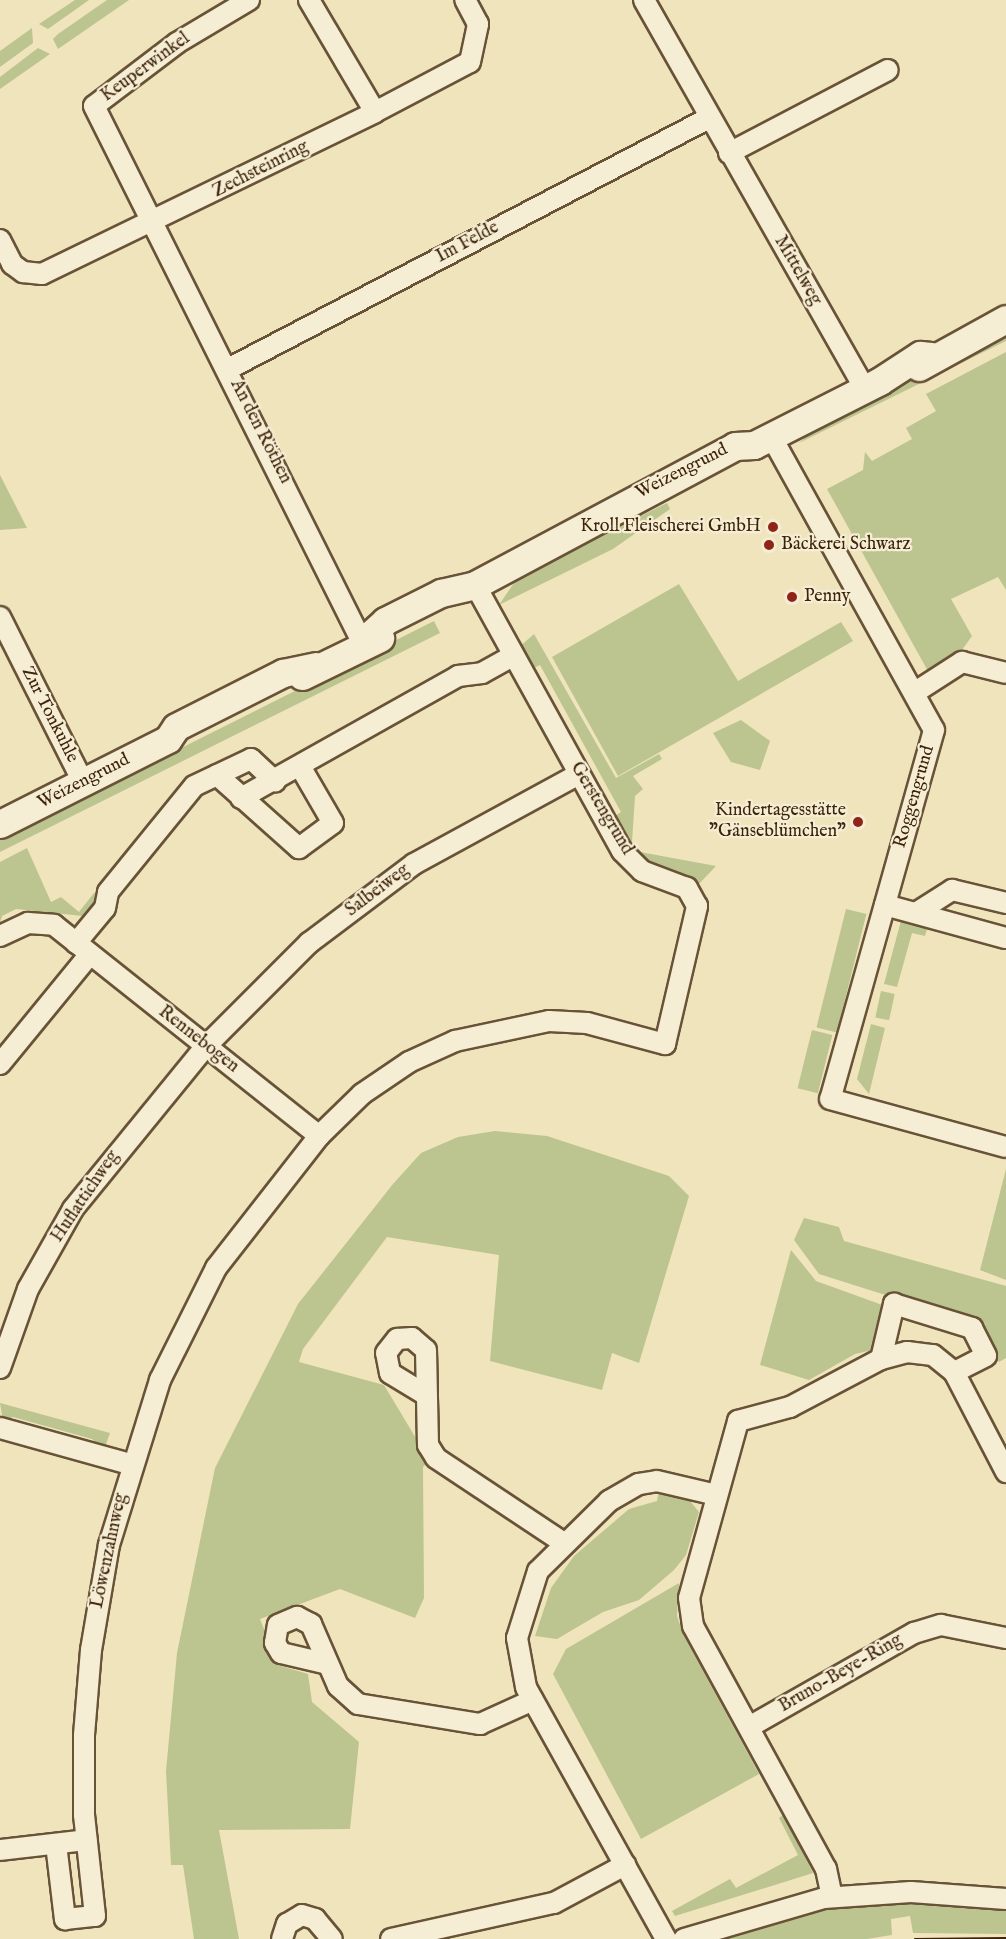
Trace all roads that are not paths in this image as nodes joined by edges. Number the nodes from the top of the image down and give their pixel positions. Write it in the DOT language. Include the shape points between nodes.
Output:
graph roads {
  1 [pos="249,0"];
  2 [pos="309,0"];
  3 [pos="465,0"];
  4 [pos="645,0"];
  5 [pos="888,70"];
  6 [pos="375,112"];
  7 [pos="709,118"];
  8 [pos="729,153"];
  9 [pos="154,224"];
  10 [pos="0,240"];
  11 [pos="1006,319"];
  12 [pos="228,369"];
  13 [pos="872,385"];
  14 [pos="763,440"];
  15 [pos="475,585"];
  16 [pos="0,616"];
  17 [pos="362,642"];
  18 [pos="513,656"];
  19 [pos="1006,673"];
  20 [pos="917,691"];
  21 [pos="300,766"];
  22 [pos="579,774"];
  23 [pos="216,775"];
  24 [pos="275,781"];
  25 [pos="83,782"];
  26 [pos="241,798"];
  27 [pos="0,824"];
  28 [pos="1006,903"];
  29 [pos="885,905"];
  30 [pos="916,913"];
  31 [pos="0,936"];
  32 [pos="1006,938"];
  33 [pos="83,949"];
  34 [pos="666,1044"];
  35 [pos="206,1046"];
  36 [pos="0,1064"];
  37 [pos="319,1136"];
  38 [pos="1006,1146"];
  39 [pos="881,1359"];
  40 [pos="0,1368"];
  41 [pos="954,1372"];
  42 [pos="426,1395"];
  43 [pos="0,1428"];
  44 [pos="130,1464"];
  45 [pos="1006,1472"];
  46 [pos="716,1496"];
  47 [pos="564,1543"];
  48 [pos="1006,1638"];
  49 [pos="328,1664"];
  50 [pos="533,1700"];
  51 [pos="749,1727"];
  52 [pos="86,1840"];
  53 [pos="56,1844"];
  54 [pos="0,1850"];
  55 [pos="625,1865"];
  56 [pos="832,1898"];
  57 [pos="1006,1899"];
  58 [pos="282,1939"];
  59 [pos="332,1939"];
  60 [pos="391,1939"];
  61 [pos="666,1939"];
  62 [pos="684,1939"];
  1 -- 9 [label="street, Keuperwinkel" via="177,43 94,106"];
  2 -- 6 [label="street"];
  3 -- 6 [label="street, Zechsteinring" via="478,24 470,62"];
  4 -- 7 [label="street, Mittelweg"];
  5 -- 8 [label="street"];
  6 -- 9 [label="street, Zechsteinring"];
  7 -- 8 [label="street, Mittelweg"];
  7 -- 12 [label="street, Im Felde"];
  8 -- 13 [label="street, Mittelweg"];
  9 -- 10 [label="street, Zechsteinring" via="42,274 12,264"];
  9 -- 12 [label="street, An den Röthen"];
  11 -- 13 [label="main road, Weizengrund" via="931,356 920,354"];
  12 -- 17 [label="street, An den Röthen"];
  13 -- 14 [label="main road, Weizengrund"];
  14 -- 15 [label="main road, Weizengrund" via="735,446 602,512 584,530"];
  14 -- 20 [label="street, Roggengrund"];
  15 -- 17 [label="main road, Weizengrund" via="441,593 385,621"];
  15 -- 18 [label="street, Gerstengrund"];
  16 -- 25 [label="street, Zur Tonkuhle"];
  17 -- 25 [label="main road, Weizengrund" via="315,666 272,679 176,727 168,739"];
  18 -- 21 [label="street" via="482,673 458,676"];
  18 -- 22 [label="street, Gerstengrund"];
  19 -- 20 [label="street" via="962,662"];
  20 -- 29 [label="street, Roggengrund" via="934,730"];
  21 -- 24 [label="street"];
  21 -- 26 [label="street" via="333,823 299,848"];
  22 -- 34 [label="street, Gerstengrund" via="622,851 642,871 687,888 697,906"];
  22 -- 35 [label="street, Salbeiweg" via="414,864 309,943"];
  23 -- 24 [label="street" via="251,759"];
  23 -- 26 [label="street"];
  23 -- 33 [label="street" via="194,786 108,892 105,908"];
  24 -- 26 [label="street"];
  25 -- 27 [label="main road, Weizengrund"];
  28 -- 30 [label="street" via="952,890"];
  29 -- 30 [label="street"];
  29 -- 38 [label="street, Roggengrund" via="830,1099"];
  30 -- 32 [label="street"];
  31 -- 33 [label="street, Rennebogen" via="28,923 46,923"];
  33 -- 35 [label="street, Rennebogen"];
  33 -- 36 [label="street"];
  34 -- 37 [label="street, Löwenzahnweg" via="587,1023 499,1029 455,1041 409,1062 362,1094"];
  35 -- 37 [label="street, Rennebogen"];
  35 -- 40 [label="street, Huflattichweg" via="73,1209 28,1289"];
  37 -- 44 [label="street, Löwenzahnweg" via="199,1295 160,1380"];
  39 -- 41 [label="street" via="907,1352 933,1355"];
  39 -- 41 [label="street" via="894,1304 972,1328 986,1356"];
  39 -- 46 [label="street" via="790,1407 738,1421"];
  41 -- 45 [label="street"];
  42 -- 47 [label="street" via="428,1445 436,1458"];
  43 -- 44 [label="street"];
  44 -- 52 [label="street, Löwenzahnweg" via="109,1545 91,1650"];
  46 -- 47 [label="street" via="657,1481 639,1484 609,1501"];
  46 -- 51 [label="street" via="690,1608 693,1626"];
  47 -- 50 [label="street" via="538,1571 517,1638 520,1671"];
  48 -- 51 [label="street, Bruno-Beye-Ring" via="941,1625 914,1633"];
  49 -- 50 [label="street" via="343,1694 358,1704 480,1724"];
  50 -- 55 [label="street"];
  51 -- 56 [label="street" via="826,1869"];
  52 -- 53 [label="street"];
  52 -- 53 [label="street, Löwenzahnweg" via="95,1916 65,1919"];
  53 -- 54 [label="street"];
  55 -- 60 [label="street" via="554,1903"];
  55 -- 61 [label="street"];
  56 -- 57 [label="street" via="920,1892"];
  56 -- 62 [label="street" via="739,1919"];
  58 -- 59 [label="street" via="287,1924 302,1915 315,1919"];
}
